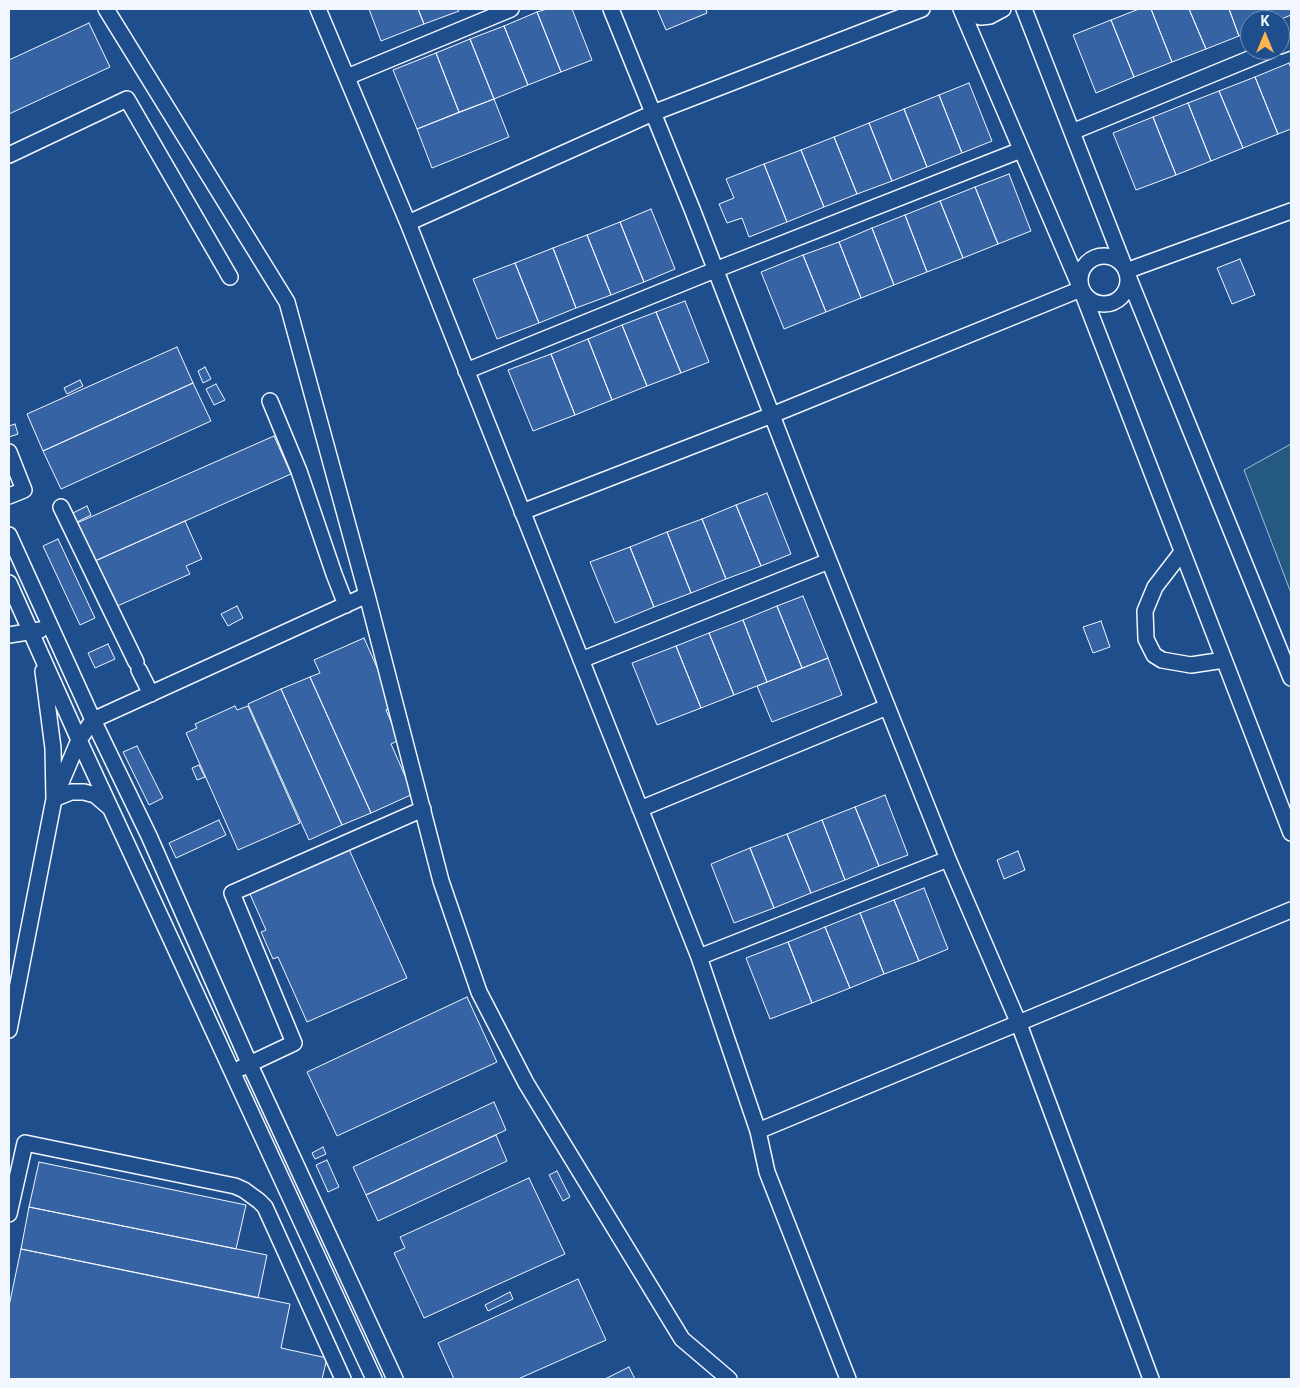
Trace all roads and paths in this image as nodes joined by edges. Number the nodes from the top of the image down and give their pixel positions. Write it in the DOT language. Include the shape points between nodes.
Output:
graph roads {
  1 [pos="106,9"];
  2 [pos="318,9"];
  3 [pos="511,9"];
  4 [pos="611,9"];
  5 [pos="922,9"];
  6 [pos="962,9"];
  7 [pos="1003,9"];
  8 [pos="1024,9"];
  9 [pos="1247,60"];
  10 [pos="347,77"];
  11 [pos="653,113"];
  12 [pos="1072,132"];
  13 [pos="1021,150"];
  14 [pos="9,154"];
  15 [pos="1291,211"];
  16 [pos="408,223"];
  17 [pos="715,270"];
  18 [pos="1126,271"];
  19 [pos="230,277"];
  20 [pos="1081,289"];
  21 [pos="466,371"];
  22 [pos="270,401"];
  23 [pos="772,415"];
  24 [pos="9,452"];
  25 [pos="9,496"];
  26 [pos="61,507"];
  27 [pos="522,512"];
  28 [pos="9,534"];
  29 [pos="1182,552"];
  30 [pos="829,561"];
  31 [pos="9,583"];
  32 [pos="367,595"];
  33 [pos="346,604"];
  34 [pos="51,627"];
  35 [pos="30,631"];
  36 [pos="9,635"];
  37 [pos="40,651"];
  38 [pos="581,660"];
  39 [pos="1224,660"];
  40 [pos="1291,678"];
  41 [pos="151,694"];
  42 [pos="887,707"];
  43 [pos="93,720"];
  44 [pos="79,740"];
  45 [pos="54,799"];
  46 [pos="422,808"];
  47 [pos="112,809"];
  48 [pos="640,809"];
  49 [pos="1291,833"];
  50 [pos="948,859"];
  51 [pos="1291,910"];
  52 [pos="699,957"];
  53 [pos="16,958"];
  54 [pos="1020,1024"];
  55 [pos="9,1030"];
  56 [pos="250,1065"];
  57 [pos="232,1072"];
  58 [pos="758,1131"];
  59 [pos="9,1214"];
  60 [pos="343,1379"];
  61 [pos="374,1379"];
  62 [pos="395,1379"];
  63 [pos="729,1379"];
  64 [pos="848,1379"];
  65 [pos="1151,1379"];
  1 -- 32 [label="street" via="287,302"];
  2 -- 10 [label="street"];
  3 -- 10 [label="street"];
  4 -- 11 [label="street"];
  5 -- 11 [label="street"];
  6 -- 7 [label="street" via="981,17"];
  6 -- 13 [label="street"];
  8 -- 12 [label="street"];
  9 -- 12 [label="street"];
  10 -- 16 [label="street"];
  11 -- 16 [label="street"];
  11 -- 17 [label="street"];
  12 -- 18 [label="street"];
  13 -- 17 [label="street"];
  13 -- 20 [label="street"];
  14 -- 19 [label="street" via="127,99"];
  15 -- 18 [label="street"];
  16 -- 21 [label="street"];
  17 -- 21 [label="street"];
  17 -- 23 [label="street"];
  18 -- 20 [label="street" via="1122,264 1109,257 1094,258 1083,268 1079,282"];
  18 -- 20 [label="street" via="1125,293 1113,303 1091,301"];
  18 -- 40 [label="street"];
  20 -- 23 [label="street"];
  20 -- 29 [label="street"];
  21 -- 27 [label="street"];
  22 -- 33 [label="street" via="299,471"];
  23 -- 27 [label="street"];
  23 -- 30 [label="street"];
  24 -- 25 [label="street" via="24,490"];
  26 -- 41 [label="street"];
  27 -- 38 [label="street"];
  28 -- 34 [label="street"];
  29 -- 39 [label="street"];
  29 -- 39 [label="street" via="1155,586 1145,612 1146,639 1154,655 1162,660 1191,665"];
  30 -- 38 [label="street"];
  30 -- 42 [label="street"];
  31 -- 35 [label="street"];
  32 -- 33 [label="street"];
  32 -- 46 [label="street"];
  33 -- 41 [label="street"];
  34 -- 35 [label="street"];
  34 -- 43 [label="street"];
  35 -- 36 [label="street"];
  35 -- 37 [label="street"];
  37 -- 44 [label="street"];
  37 -- 45 [label="street" via="53,748"];
  38 -- 48 [label="street"];
  39 -- 49 [label="street"];
  41 -- 43 [label="street"];
  42 -- 48 [label="street"];
  42 -- 50 [label="street"];
  43 -- 44 [label="street"];
  43 -- 56 [label="street" via="149,836"];
  44 -- 45 [label="street"];
  44 -- 47 [label="street"];
  45 -- 47 [label="street" via="71,792 84,792 95,795"];
  45 -- 53 [label="street"];
  46 -- 56 [label="street" via="232,893 294,1043"];
  46 -- 63 [label="street" via="441,881 479,992 526,1083 682,1339"];
  47 -- 57 [label="street"];
  48 -- 52 [label="street"];
  50 -- 52 [label="street"];
  50 -- 54 [label="street"];
  51 -- 54 [label="street"];
  52 -- 58 [label="street"];
  53 -- 55 [label="street"];
  54 -- 58 [label="street"];
  54 -- 65 [label="street"];
  56 -- 57 [label="street"];
  56 -- 62 [label="street"];
  57 -- 61 [label="street"];
  58 -- 64 [label="street" via="767,1172"];
  59 -- 60 [label="street" via="25,1143 244,1190 265,1207"];
}
